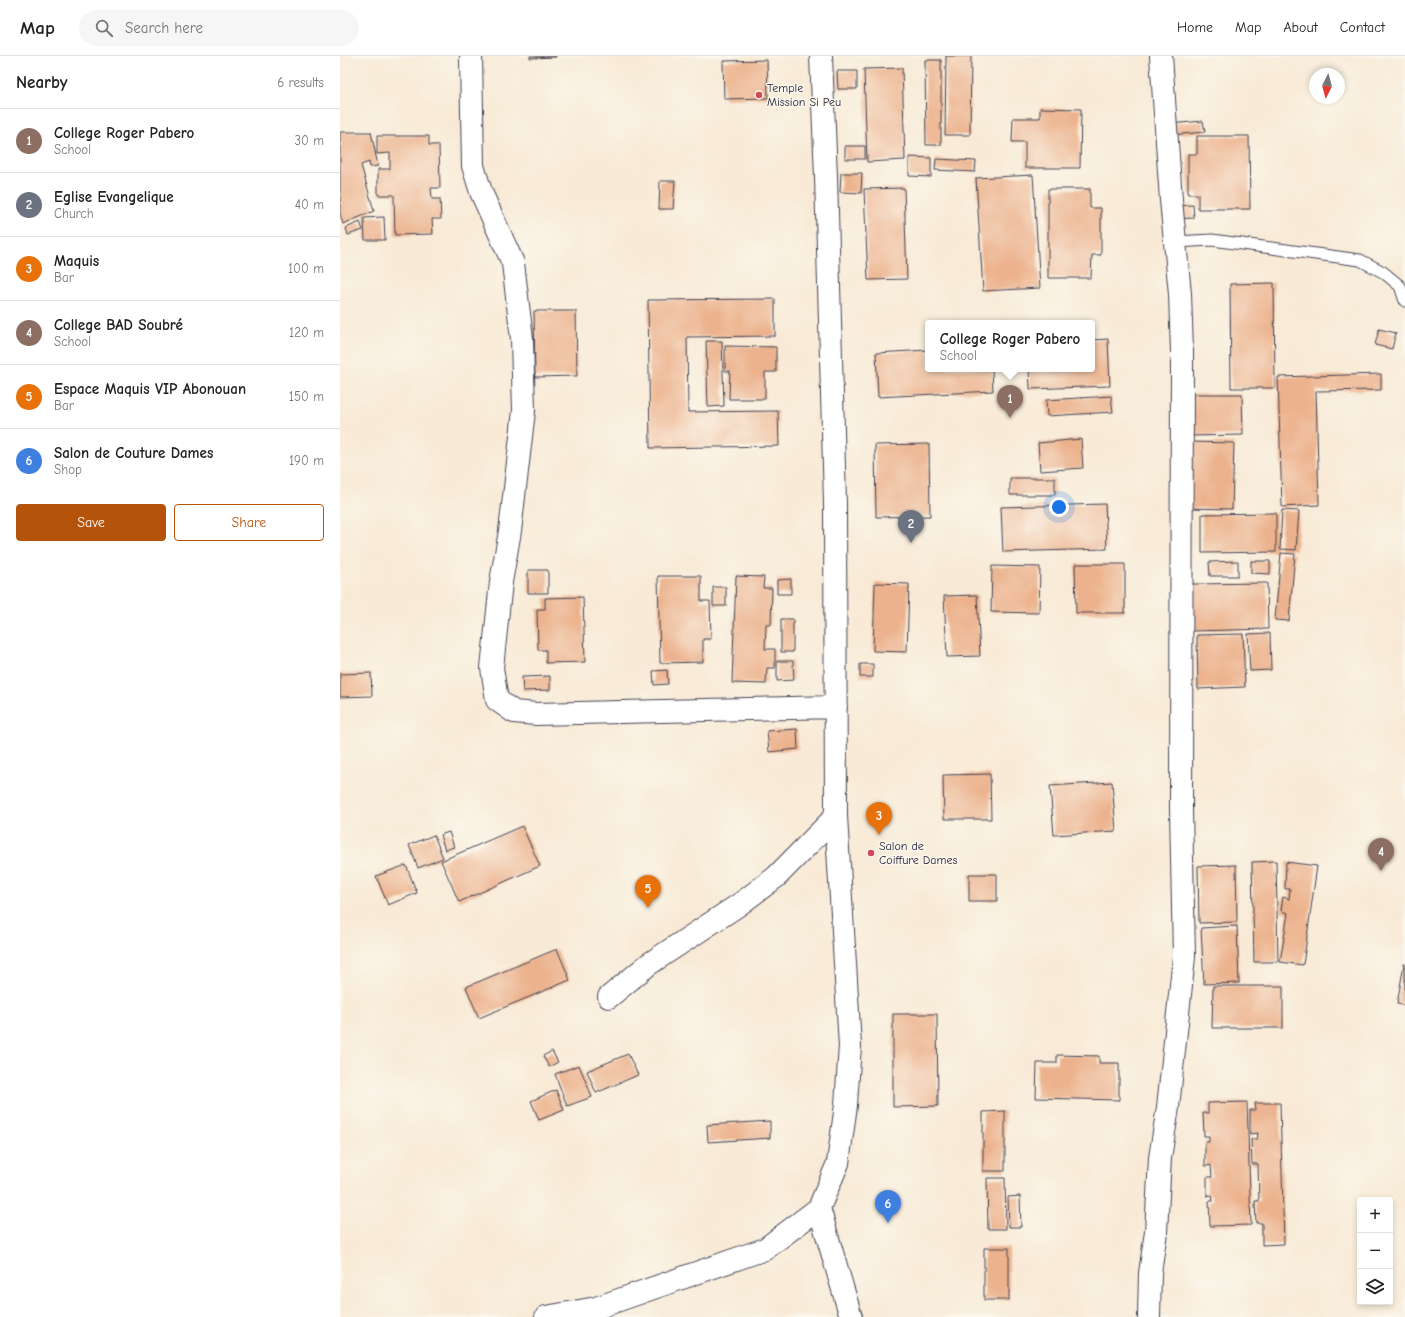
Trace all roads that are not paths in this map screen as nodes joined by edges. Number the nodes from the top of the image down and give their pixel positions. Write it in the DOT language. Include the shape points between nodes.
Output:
graph roads {
  1 [pos="471,56"];
  2 [pos="821,56"];
  3 [pos="1161,56"];
  4 [pos="1175,242"];
  5 [pos="1405,301"];
  6 [pos="836,708"];
  7 [pos="836,816"];
  8 [pos="609,997"];
  9 [pos="819,1208"];
  10 [pos="546,1317"];
  11 [pos="851,1317"];
  12 [pos="1150,1317"];
  1 -- 6 [label="street" via="473,166 481,192 513,263 522,339 524,411 492,668 497,700 514,712 536,714"];
  2 -- 6 [label="street" via="835,503"];
  3 -- 4 [label="street"];
  4 -- 5 [label="lane" via="1212,240 1360,260 1383,272 1400,286"];
  4 -- 12 [label="street" via="1182,351 1181,808 1184,957 1160,1158 1156,1232 1150,1273"];
  6 -- 7 [label="street"];
  7 -- 8 [label="street" via="776,877 649,964"];
  7 -- 9 [label="street" via="850,1046 846,1105 838,1162"];
  9 -- 10 [label="street" via="765,1249 596,1308"];
  9 -- 11 [label="street"];
}
